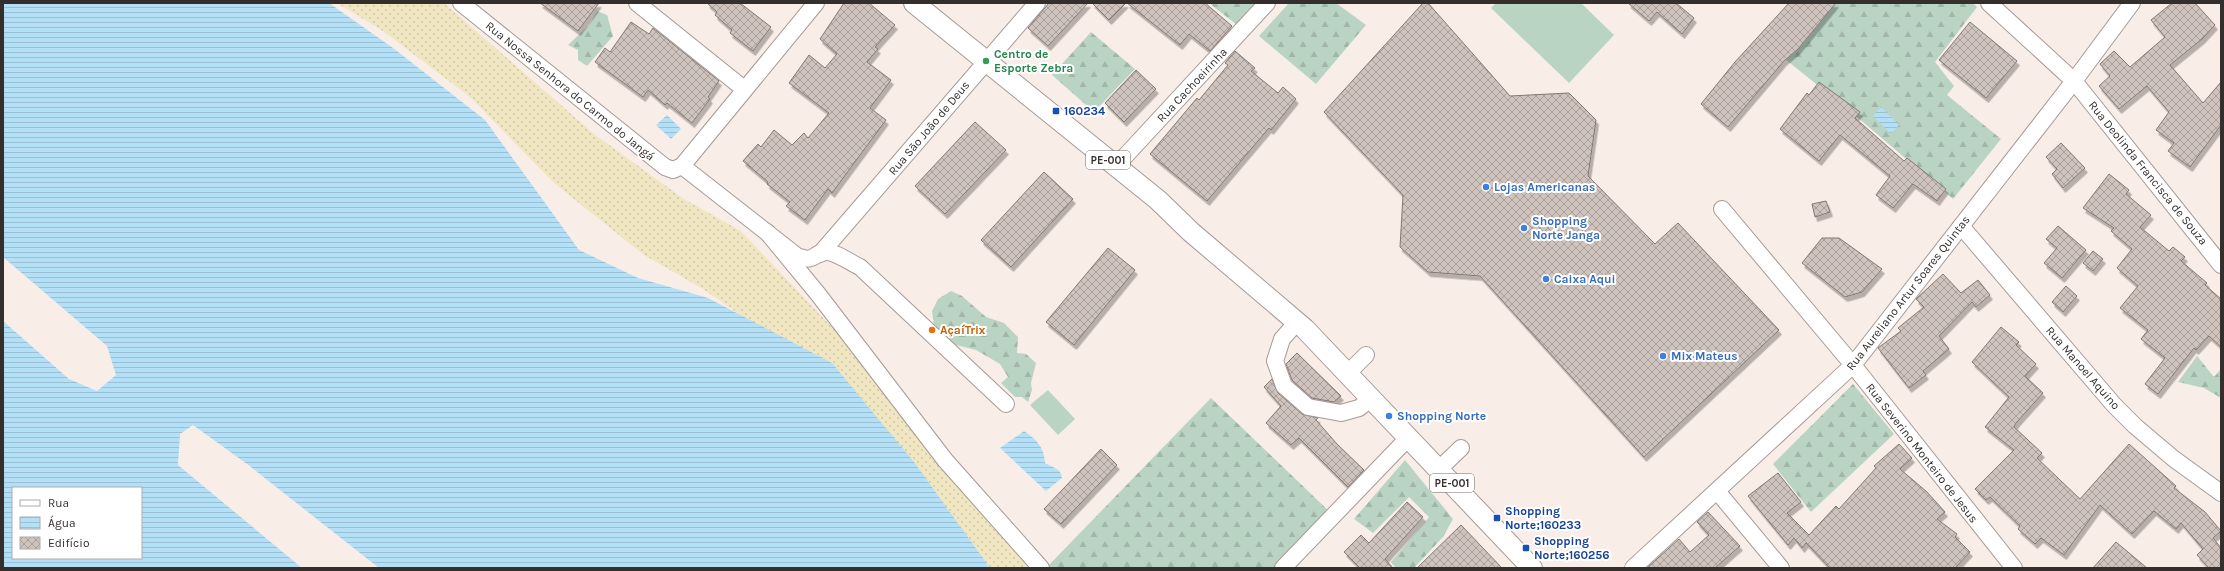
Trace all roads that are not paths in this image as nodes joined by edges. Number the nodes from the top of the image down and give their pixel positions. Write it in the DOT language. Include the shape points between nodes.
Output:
graph roads {
  1 [pos="461,3"];
  2 [pos="637,3"];
  3 [pos="816,3"];
  4 [pos="914,3"];
  5 [pos="1037,3"];
  6 [pos="1267,3"];
  7 [pos="1989,3"];
  8 [pos="2132,3"];
  9 [pos="986,61"];
  10 [pos="2074,81"];
  11 [pos="744,89"];
  12 [pos="682,166"];
  13 [pos="1116,166"];
  14 [pos="1722,209"];
  15 [pos="1961,226"];
  16 [pos="767,232"];
  17 [pos="820,254"];
  18 [pos="2221,265"];
  19 [pos="1297,322"];
  20 [pos="1366,355"];
  21 [pos="1853,365"];
  22 [pos="1348,373"];
  23 [pos="1372,398"];
  24 [pos="1006,404"];
  25 [pos="1409,437"];
  26 [pos="1461,448"];
  27 [pos="1439,469"];
  28 [pos="1717,491"];
  29 [pos="2221,493"];
  30 [pos="1041,568"];
  31 [pos="1283,568"];
  32 [pos="1532,568"];
  33 [pos="1634,568"];
  34 [pos="1781,568"];
  35 [pos="2014,568"];
  1 -- 12 [label="street, Rua Nossa Senhora do Carmo do Jangá" via="665,167 673,170"];
  2 -- 11 [label="street"];
  3 -- 11 [label="street"];
  4 -- 9 [label="main road, PE-001"];
  5 -- 9 [label="street, Rua São João de Deus"];
  6 -- 13 [label="street, Rua Cachoeirinha"];
  7 -- 10 [label="street, Rua Deolinda Francisca de Souza"];
  8 -- 10 [label="street, Rua Aureliano Artur Soares Quintas"];
  9 -- 13 [label="main road, PE-001"];
  9 -- 17 [label="street, Rua São João de Deus"];
  10 -- 15 [label="street, Rua Aureliano Artur Soares Quintas"];
  10 -- 18 [label="street, Rua Deolinda Francisca de Souza"];
  11 -- 12 [label="street"];
  12 -- 16 [label="street"];
  13 -- 19 [label="main road, PE-001"];
  14 -- 21 [label="street, Rua Severino Monteiro de Jesus"];
  15 -- 21 [label="street, Rua Aureliano Artur Soares Quintas"];
  15 -- 29 [label="street, Rua Manoel Aquino" via="2114,405 2174,459"];
  16 -- 17 [label="street" via="807,260"];
  16 -- 30 [label="street" via="818,294 945,460"];
  17 -- 24 [label="street" via="832,253 860,267"];
  19 -- 22 [label="main road, PE-001"];
  19 -- 23 [label="street" via="1282,339 1274,361 1284,386 1308,407 1342,413 1359,408"];
  20 -- 22 [label="street"];
  21 -- 28 [label="street, Rua Aureliano Artur Soares Quintas"];
  21 -- 35 [label="street, Rua Severino Monteiro de Jesus"];
  22 -- 23 [label="main road, PE-001"];
  23 -- 25 [label="main road, PE-001"];
  25 -- 27 [label="main road, PE-001"];
  25 -- 31 [label="street"];
  26 -- 27 [label="street"];
  27 -- 32 [label="main road, PE-001"];
  28 -- 33 [label="street, Rua Aureliano Artur Soares Quintas"];
  28 -- 34 [label="street"];
}
